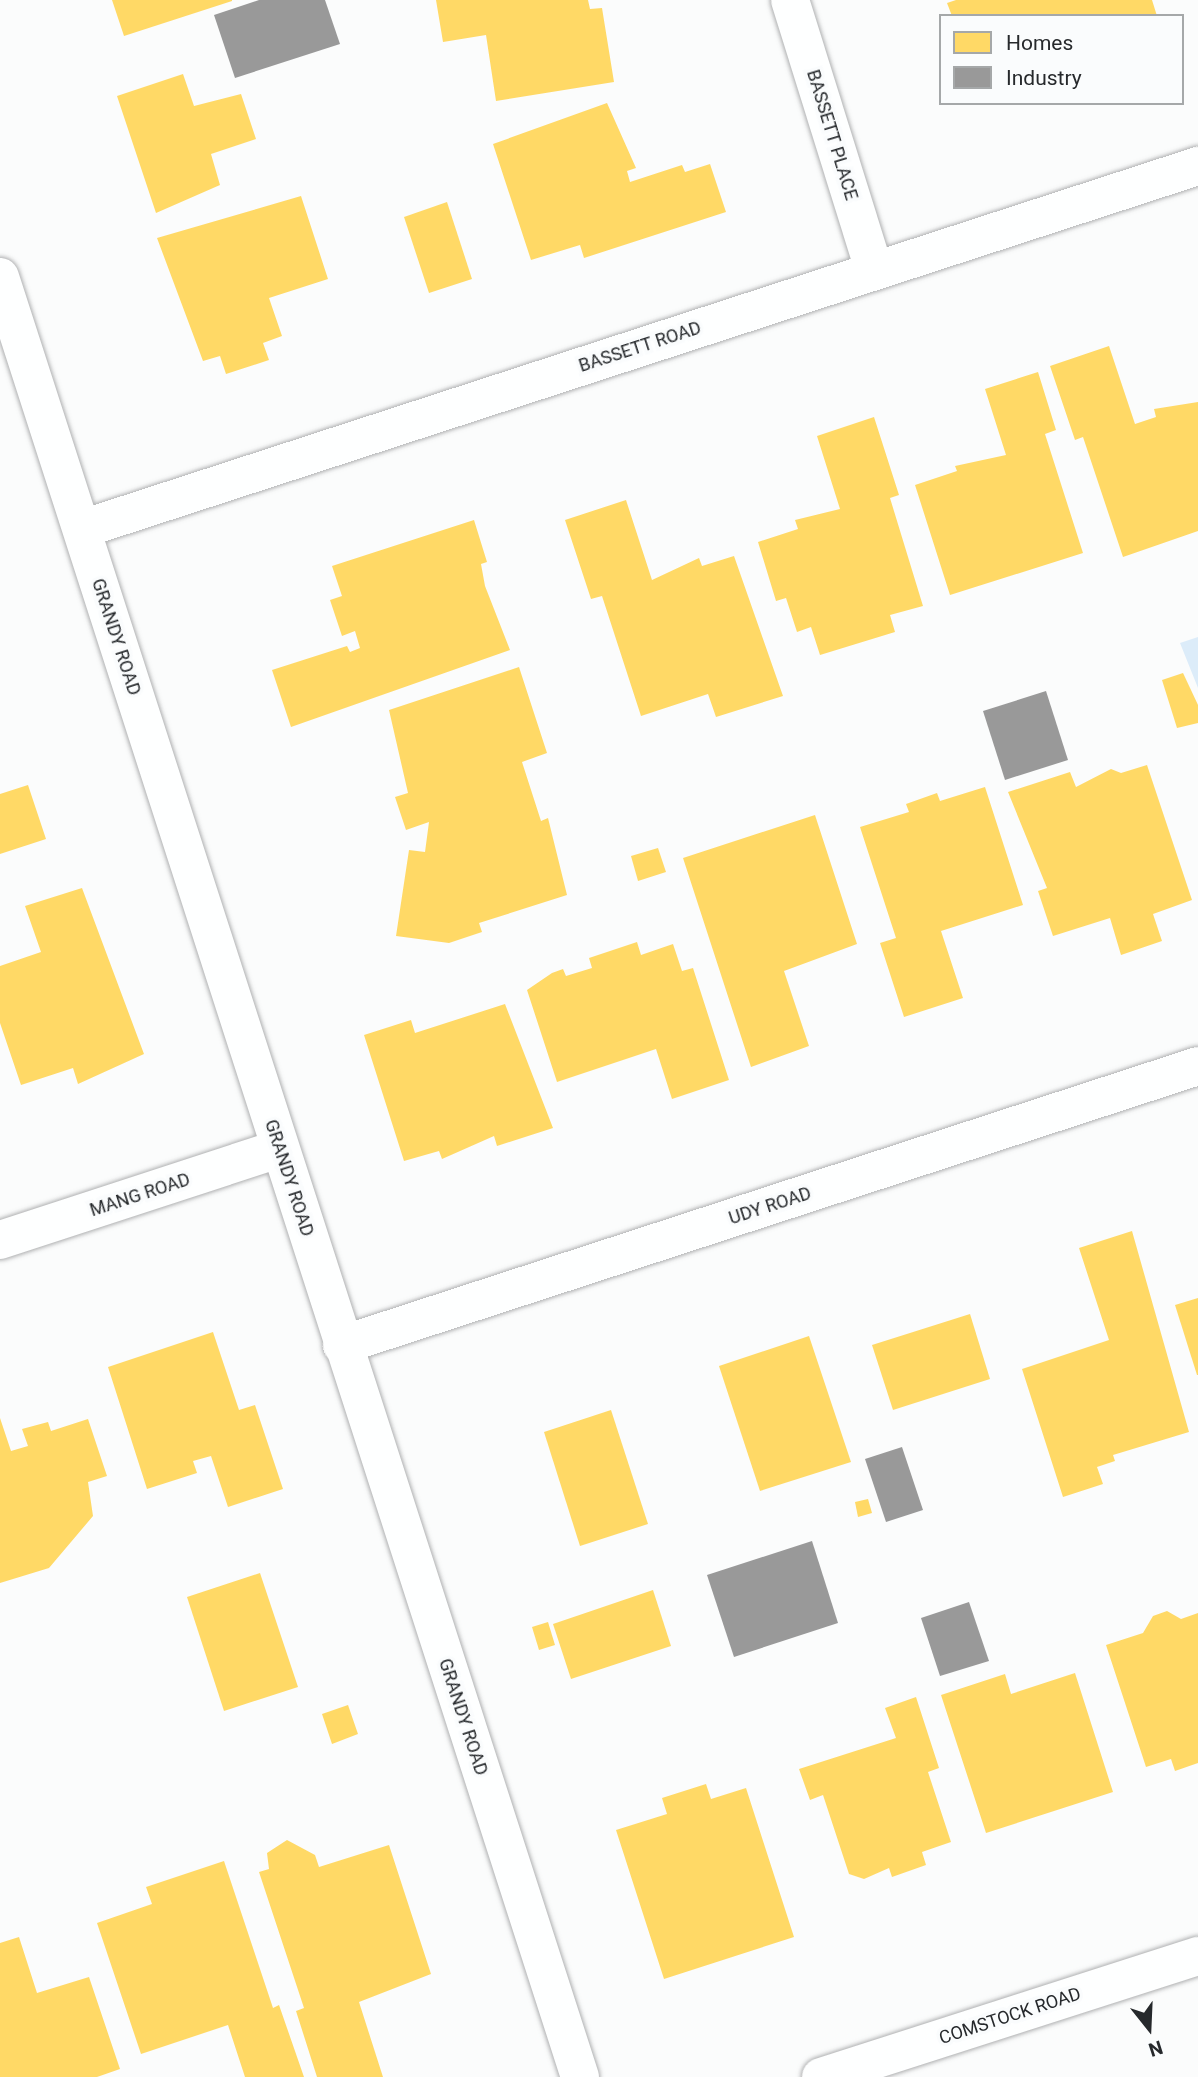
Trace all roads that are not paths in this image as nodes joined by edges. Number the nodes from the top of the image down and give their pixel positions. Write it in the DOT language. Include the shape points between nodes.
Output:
graph roads {
  1 [pos="790,0"];
  2 [pos="1198,166"];
  3 [pos="874,270"];
  4 [pos="0,277"];
  5 [pos="82,529"];
  6 [pos="1198,1066"];
  7 [pos="279,1149"];
  8 [pos="0,1240"];
  9 [pos="342,1345"];
  10 [pos="1198,1956"];
  11 [pos="580,2077"];
  12 [pos="821,2077"];
  1 -- 3 [label="street, BASSETT PLACE"];
  2 -- 3 [label="street, BASSETT ROAD"];
  3 -- 5 [label="street, BASSETT ROAD"];
  4 -- 5 [label="street, GRANDY ROAD"];
  5 -- 7 [label="street, GRANDY ROAD"];
  6 -- 9 [label="street, UDY ROAD"];
  7 -- 8 [label="street, MANG ROAD"];
  7 -- 9 [label="street, GRANDY ROAD"];
  9 -- 11 [label="street, GRANDY ROAD"];
  10 -- 12 [label="street, COMSTOCK ROAD"];
}
